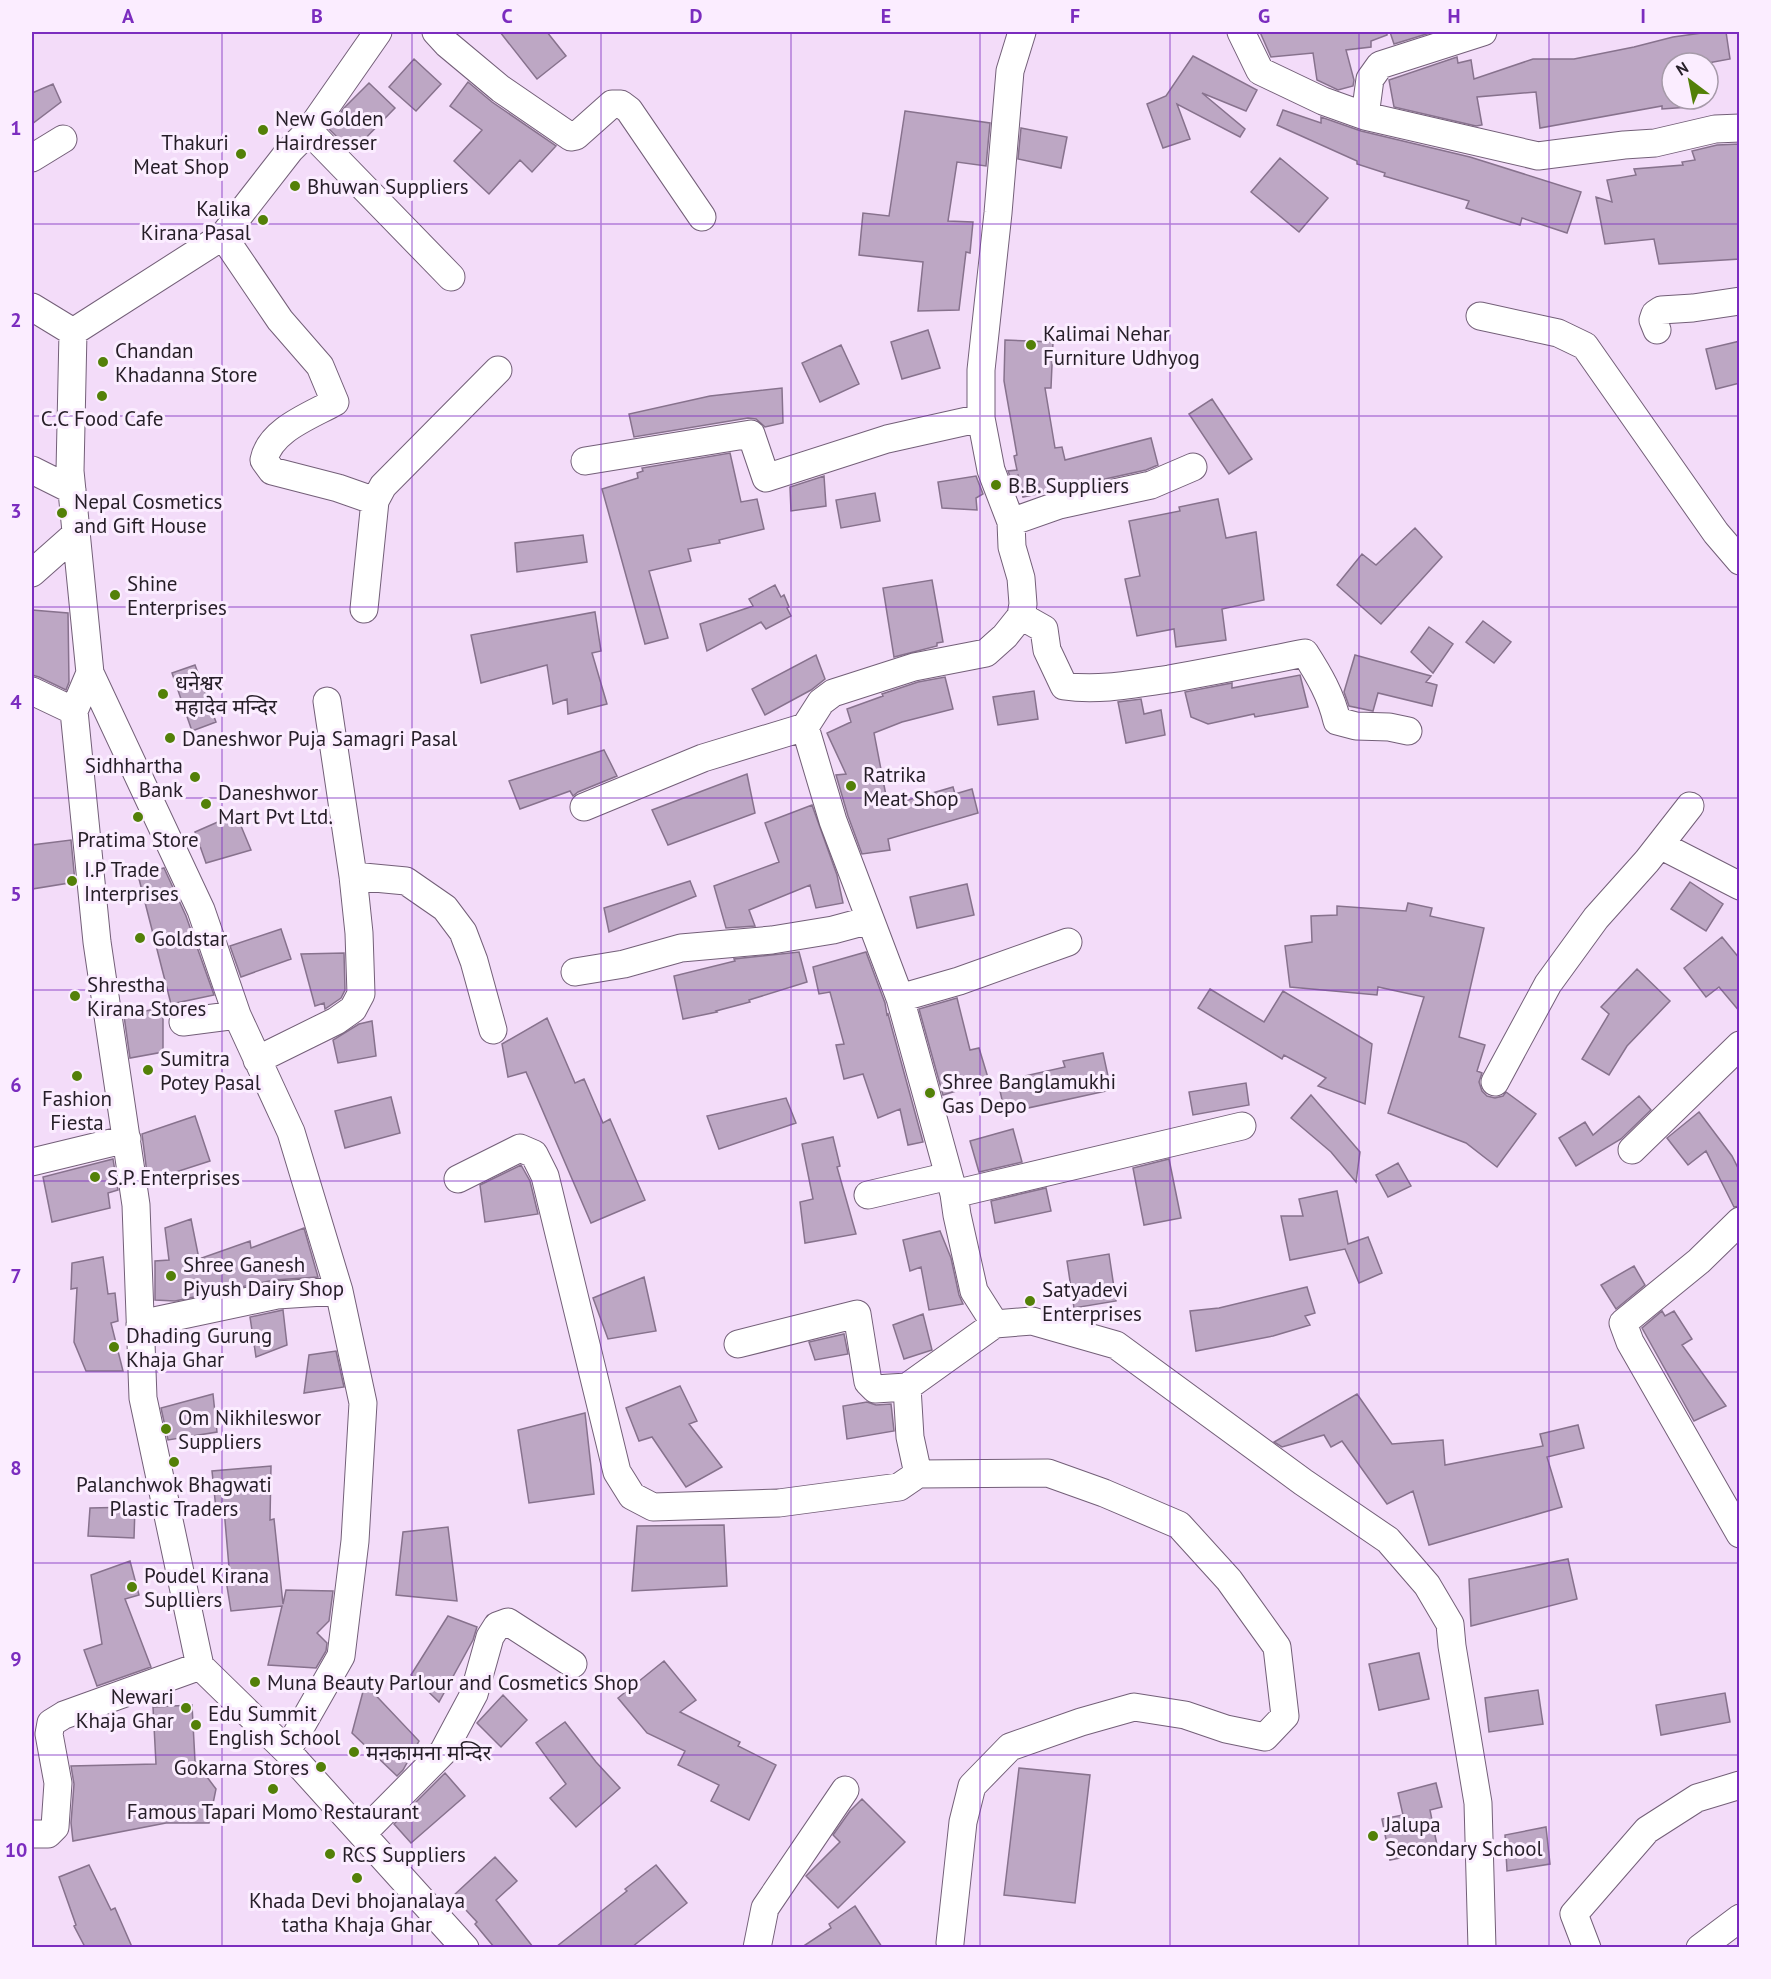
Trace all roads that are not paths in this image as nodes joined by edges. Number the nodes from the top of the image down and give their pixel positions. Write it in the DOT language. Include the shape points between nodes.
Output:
graph roads {
  1 [pos="378,32"];
  2 [pos="436,32"];
  3 [pos="1022,32"];
  4 [pos="1241,32"];
  5 [pos="1483,32"];
  6 [pos="1365,116"];
  7 [pos="1740,128"];
  8 [pos="309,131"];
  9 [pos="63,139"];
  10 [pos="32,158"];
  11 [pos="702,217"];
  12 [pos="223,236"];
  13 [pos="451,278"];
  14 [pos="1740,301"];
  15 [pos="32,307"];
  16 [pos="1480,316"];
  17 [pos="1657,330"];
  18 [pos="73,332"];
  19 [pos="498,370"];
  20 [pos="981,418"];
  21 [pos="585,461"];
  22 [pos="1193,467"];
  23 [pos="32,470"];
  24 [pos="72,490"];
  25 [pos="375,501"];
  26 [pos="1011,522"];
  27 [pos="76,534"];
  28 [pos="1740,561"];
  29 [pos="32,573"];
  30 [pos="364,609"];
  31 [pos="1021,616"];
  32 [pos="90,673"];
  33 [pos="32,691"];
  34 [pos="327,701"];
  35 [pos="74,711"];
  36 [pos="805,727"];
  37 [pos="1408,731"];
  38 [pos="1690,806"];
  39 [pos="584,807"];
  40 [pos="1660,845"];
  41 [pos="353,876"];
  42 [pos="1740,886"];
  43 [pos="870,920"];
  44 [pos="1068,942"];
  45 [pos="574,972"];
  46 [pos="900,998"];
  47 [pos="237,1015"];
  48 [pos="183,1022"];
  49 [pos="493,1030"];
  50 [pos="1740,1046"];
  51 [pos="257,1060"];
  52 [pos="1495,1082"];
  53 [pos="1242,1126"];
  54 [pos="127,1139"];
  55 [pos="1632,1150"];
  56 [pos="32,1162"];
  57 [pos="458,1179"];
  58 [pos="952,1185"];
  59 [pos="868,1195"];
  60 [pos="1740,1221"];
  61 [pos="339,1292"];
  62 [pos="140,1324"];
  63 [pos="994,1324"];
  64 [pos="738,1344"];
  65 [pos="907,1387"];
  66 [pos="918,1474"];
  67 [pos="1740,1534"];
  68 [pos="573,1664"];
  69 [pos="200,1666"];
  70 [pos="287,1751"];
  71 [pos="1740,1785"];
  72 [pos="845,1790"];
  73 [pos="32,1834"];
  74 [pos="362,1834"];
  75 [pos="1740,1918"];
  76 [pos="950,1943"];
  77 [pos="465,1947"];
  78 [pos="757,1947"];
  79 [pos="1482,1947"];
  80 [pos="1587,1947"];
  81 [pos="1703,1947"];
  1 -- 8 [label="street"];
  2 -- 11 [label="street" via="501,89 571,137 612,104 621,104 629,110"];
  3 -- 20 [label="street" via="1010,71 981,370"];
  4 -- 6 [label="street" via="1260,71"];
  5 -- 6 [label="street" via="1380,65 1370,79"];
  6 -- 7 [label="street" via="1538,156 1655,143 1715,129"];
  8 -- 12 [label="street"];
  8 -- 13 [label="street"];
  9 -- 10 [label="street"];
  12 -- 18 [label="street"];
  12 -- 25 [label="street" via="280,320 320,366 334,402 282,432 266,449 264,460 272,471"];
  14 -- 17 [label="street" via="1661,310 1653,320"];
  15 -- 18 [label="street"];
  16 -- 28 [label="street" via="1558,333 1585,346 1716,533"];
  18 -- 24 [label="street"];
  19 -- 25 [label="street" via="383,486"];
  20 -- 21 [label="street" via="887,439 766,478 751,434"];
  20 -- 26 [label="street" via="991,470"];
  22 -- 26 [label="street" via="1151,485 1059,505"];
  23 -- 24 [label="street"];
  24 -- 27 [label="street"];
  25 -- 30 [label="street"];
  26 -- 31 [label="street" via="1012,548 1021,578"];
  27 -- 29 [label="street"];
  27 -- 32 [label="street"];
  31 -- 36 [label="street" via="986,652 914,667 832,693 821,702"];
  31 -- 37 [label="street" via="1044,629 1047,650 1064,686 1086,689 1142,683 1305,653 1321,678 1337,721"];
  32 -- 35 [label="street"];
  32 -- 47 [label="street" via="201,910"];
  33 -- 35 [label="street"];
  34 -- 41 [label="street"];
  35 -- 54 [label="street" via="97,942"];
  36 -- 39 [label="street" via="703,758"];
  36 -- 43 [label="street" via="833,821"];
  38 -- 40 [label="street"];
  40 -- 42 [label="street"];
  40 -- 52 [label="street" via="1596,918 1548,984"];
  41 -- 49 [label="street" via="406,881 445,908 464,932"];
  41 -- 51 [label="street" via="361,994 353,1008 336,1022"];
  43 -- 45 [label="street" via="802,935 681,948 624,964"];
  43 -- 46 [label="street"];
  44 -- 46 [label="street"];
  46 -- 58 [label="street"];
  47 -- 48 [label="street"];
  47 -- 51 [label="street"];
  50 -- 55 [label="street"];
  51 -- 61 [label="street" via="291,1132"];
  53 -- 58 [label="street"];
  54 -- 56 [label="street"];
  54 -- 62 [label="street" via="136,1205"];
  57 -- 66 [label="street" via="519,1148 534,1154 545,1176 617,1472 632,1496 653,1507 779,1503 899,1487"];
  58 -- 59 [label="street"];
  58 -- 63 [label="street" via="974,1291"];
  60 -- 67 [label="street" via="1699,1261 1623,1323 1630,1342"];
  61 -- 62 [label="street" via="277,1295"];
  61 -- 70 [label="street" via="363,1403 355,1541 341,1656"];
  62 -- 69 [label="street" via="143,1398"];
  63 -- 65 [label="street"];
  63 -- 79 [label="street" via="1032,1321 1116,1345 1388,1540 1427,1585 1450,1624 1478,1803"];
  64 -- 65 [label="street" via="857,1314 868,1382 875,1389"];
  65 -- 66 [label="street" via="910,1437"];
  66 -- 76 [label="street" via="1048,1473 1179,1525 1229,1580 1277,1647 1285,1716 1265,1737 1185,1715 1134,1707 1010,1748 972,1785 963,1822"];
  68 -- 74 [label="street" via="508,1622 497,1626 490,1637 474,1694 443,1752"];
  69 -- 70 [label="street"];
  69 -- 73 [label="street" via="63,1714 51,1723 49,1734 57,1783 55,1827 48,1834"];
  70 -- 74 [label="street"];
  71 -- 80 [label="street" via="1697,1798 1647,1830 1574,1914"];
  72 -- 78 [label="street" via="765,1908"];
  74 -- 77 [label="street"];
  75 -- 81 [label="street"];
}
